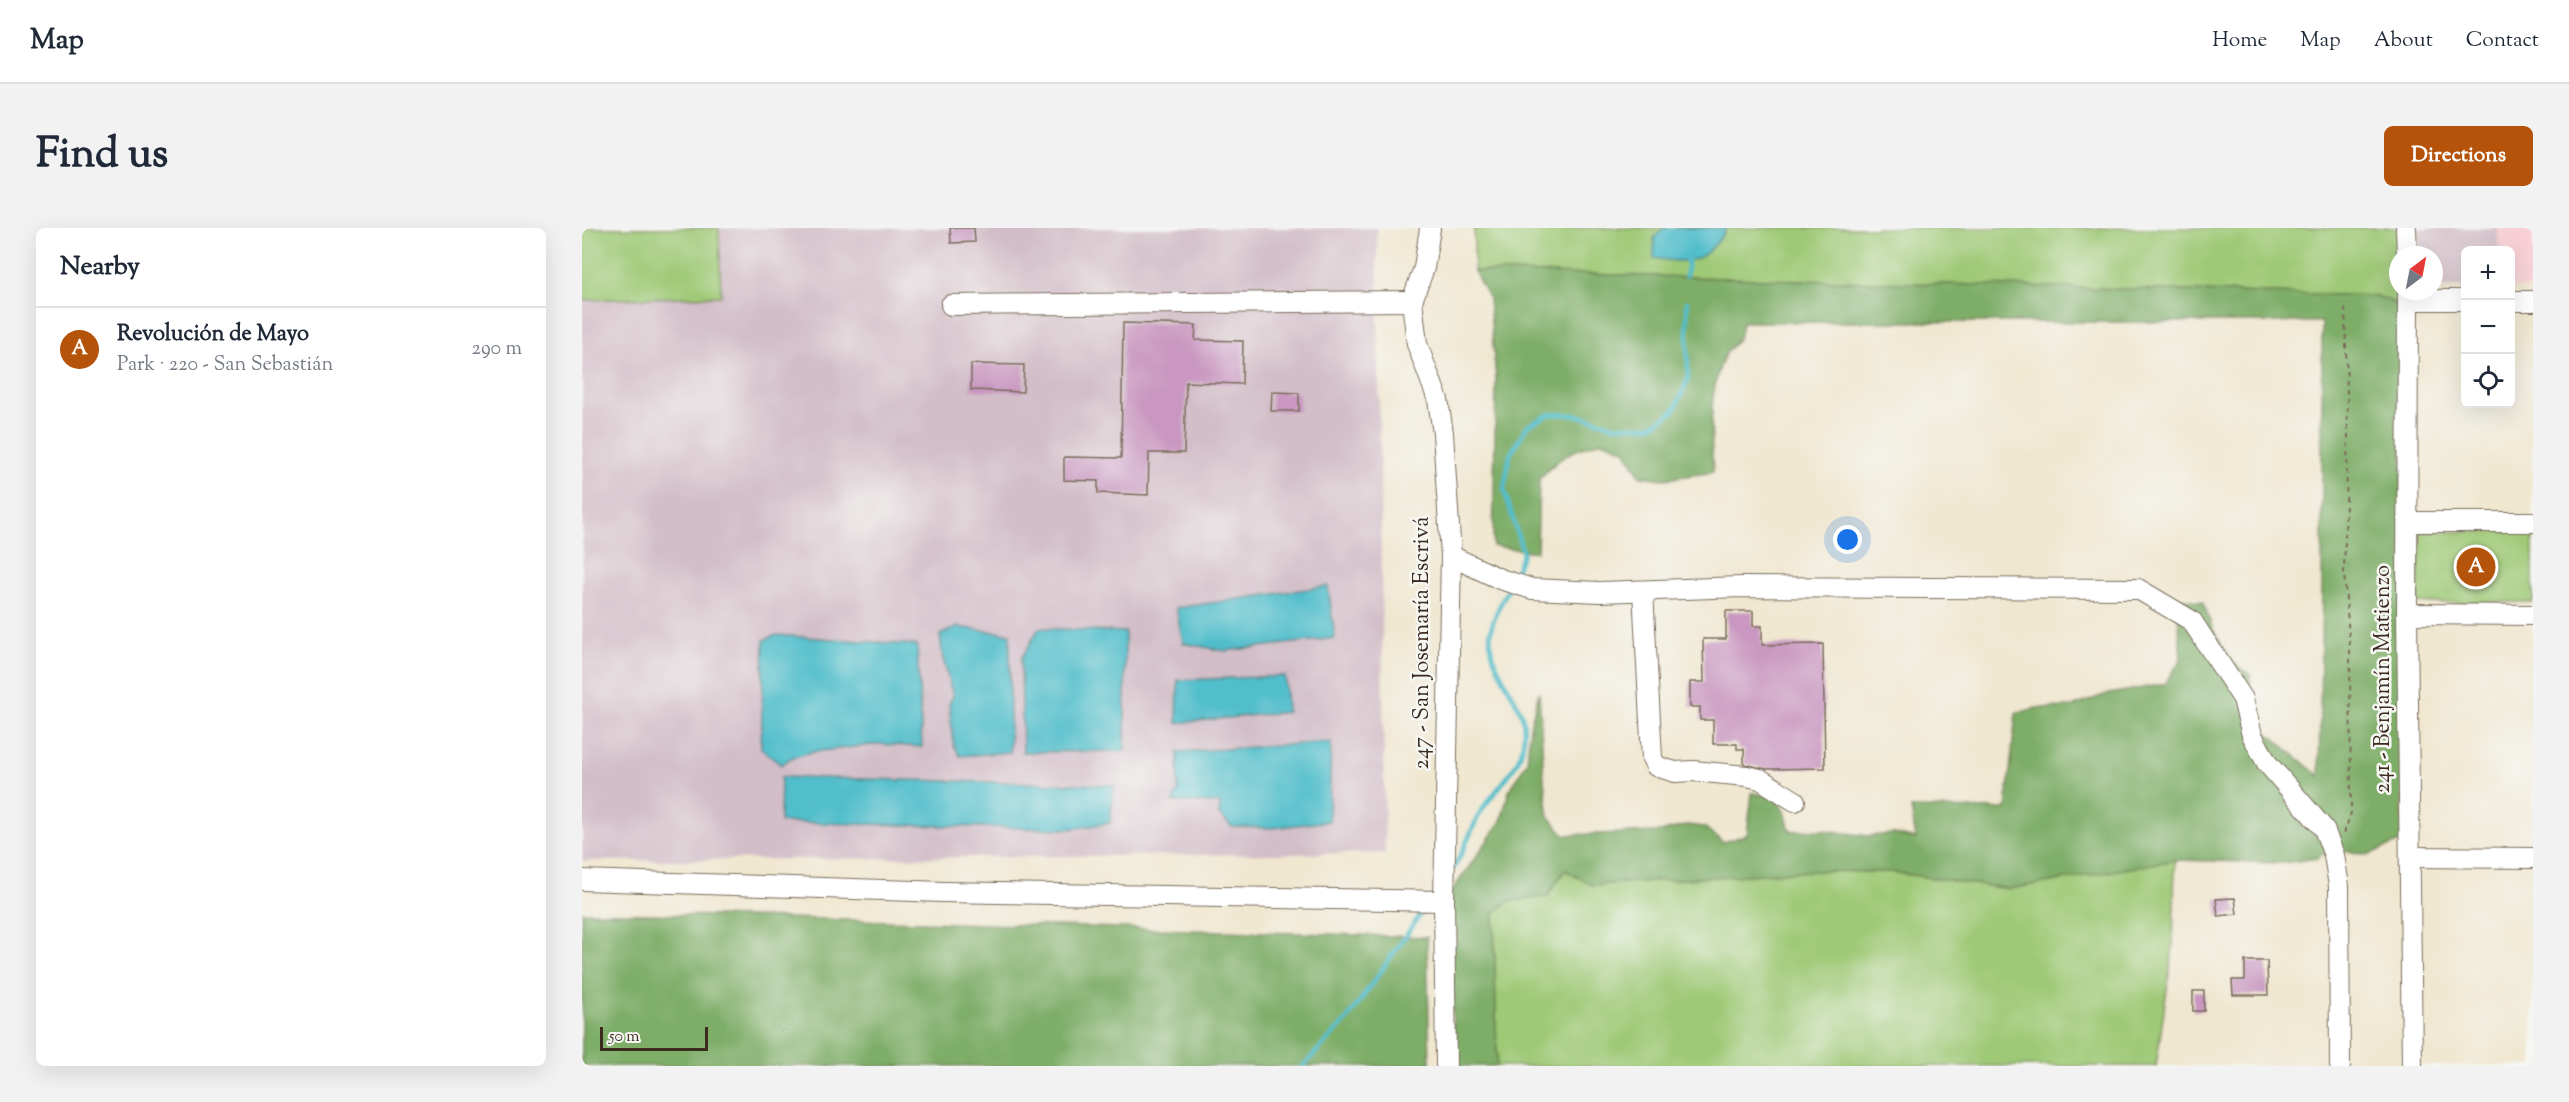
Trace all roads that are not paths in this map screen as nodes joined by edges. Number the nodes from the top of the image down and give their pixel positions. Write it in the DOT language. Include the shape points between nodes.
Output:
graph roads {
  1 [pos="1430,228"];
  2 [pos="2406,228"];
  3 [pos="2407,246"];
  4 [pos="2443,298"];
  5 [pos="2408,300"];
  6 [pos="2461,300"];
  7 [pos="1412,301"];
  8 [pos="2515,301"];
  9 [pos="2533,301"];
  10 [pos="951,305"];
  11 [pos="2408,522"];
  12 [pos="2533,522"];
  13 [pos="1451,556"];
  14 [pos="1643,591"];
  15 [pos="2407,614"];
  16 [pos="2533,615"];
  17 [pos="1795,801"];
  18 [pos="2410,857"];
  19 [pos="2533,858"];
  20 [pos="582,880"];
  21 [pos="1444,901"];
  22 [pos="1446,1066"];
  23 [pos="2340,1066"];
  24 [pos="2412,1066"];
  1 -- 7 [label="street, 247 - San Josemaría Escrivá" via="1424,268"];
  2 -- 3 [label="street"];
  4 -- 6 [label="street"];
  5 -- 11 [label="street, 241 - Benjamín Matienzo"];
  7 -- 10 [label="street"];
  7 -- 13 [label="street, 247 - San Josemaría Escrivá" via="1418,344 1438,400"];
  8 -- 9 [label="street"];
  11 -- 12 [label="street"];
  11 -- 15 [label="street, 241 - Benjamín Matienzo"];
  13 -- 14 [label="street" via="1532,589"];
  13 -- 21 [label="street, 247 - San Josemaría Escrivá"];
  14 -- 17 [label="street" via="1652,758 1656,766 1675,772 1760,779"];
  14 -- 23 [label="street" via="1741,587 2138,589 2192,621 2243,699 2252,735 2267,763 2324,829 2334,855 2339,886"];
  15 -- 16 [label="street"];
  15 -- 18 [label="street, 241 - Benjamín Matienzo"];
  18 -- 19 [label="street"];
  18 -- 24 [label="street, 241 - Benjamín Matienzo"];
  20 -- 21 [label="street" via="944,892"];
  21 -- 22 [label="street, 247 - San Josemaría Escrivá"];
}
